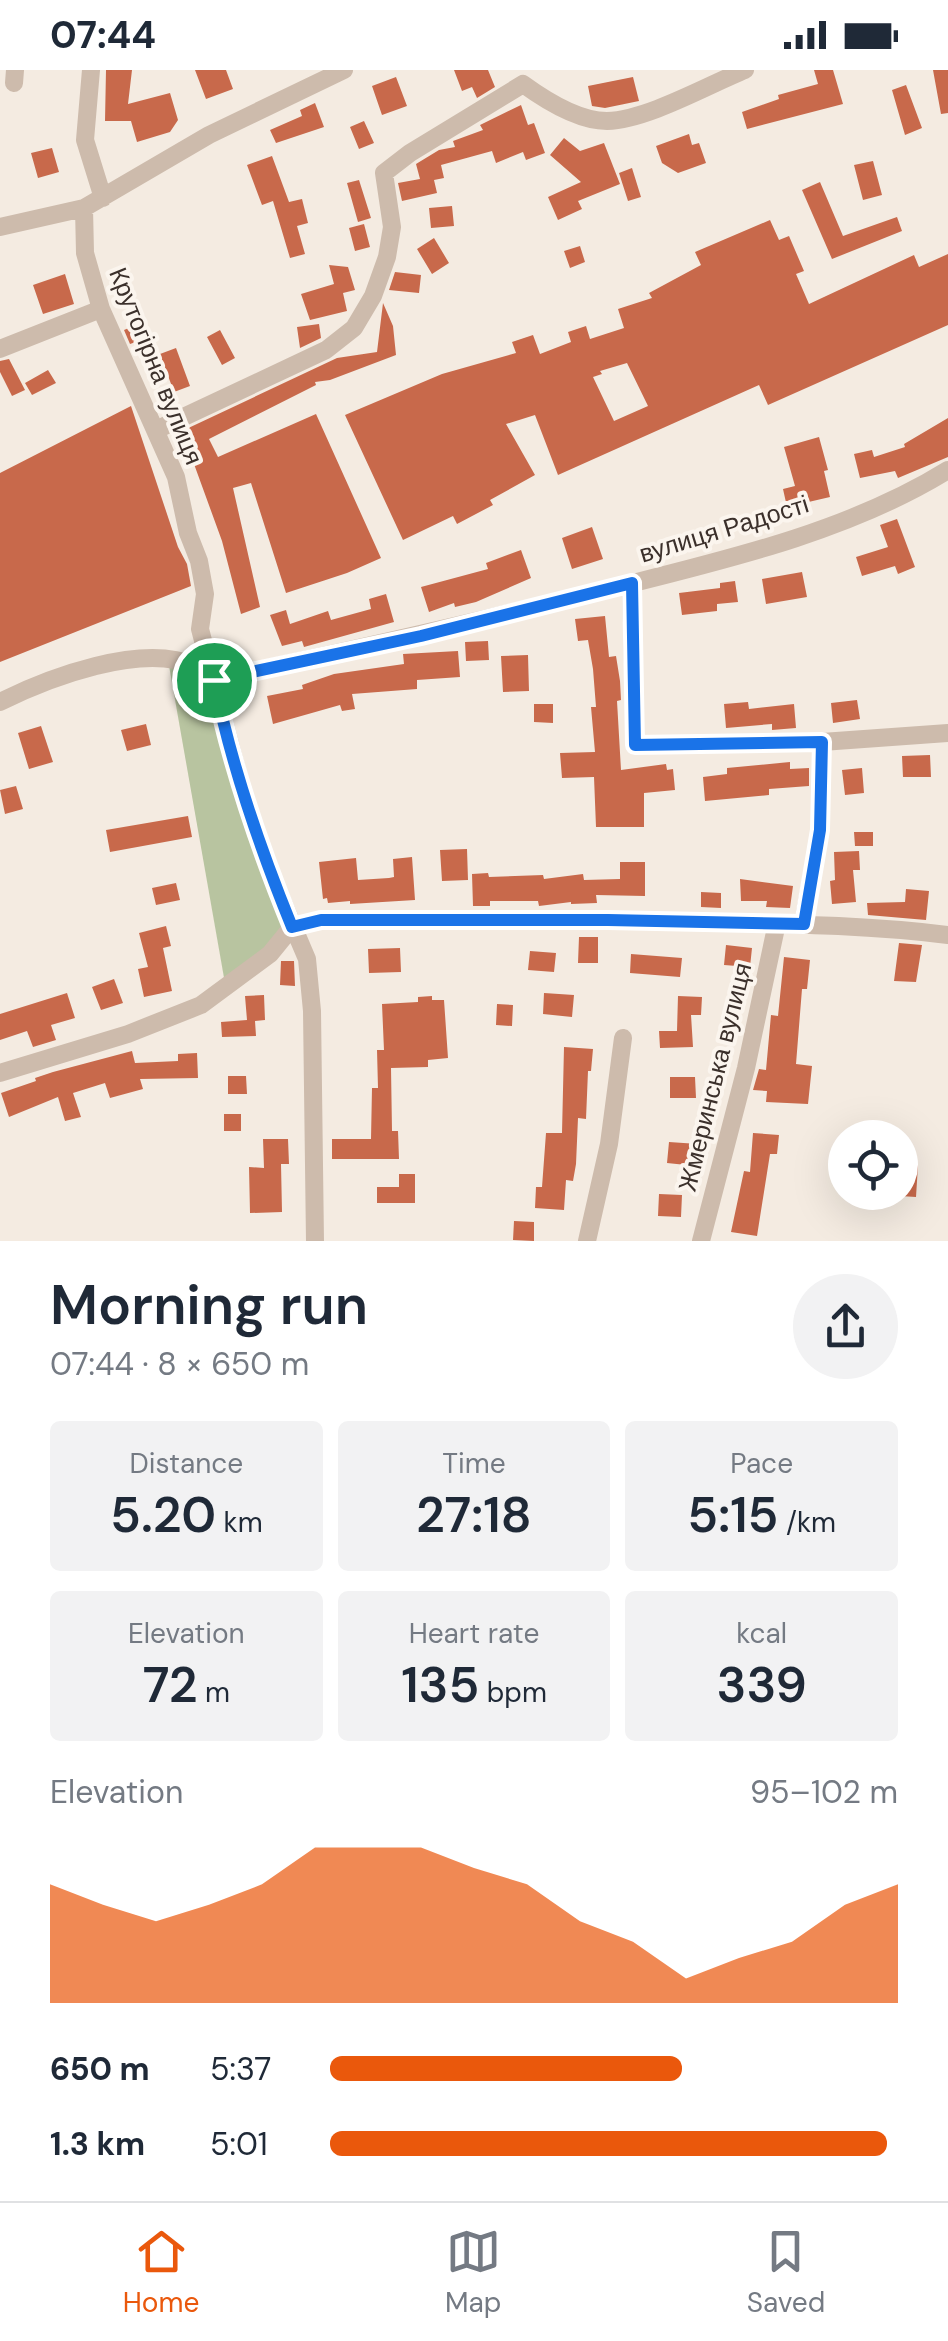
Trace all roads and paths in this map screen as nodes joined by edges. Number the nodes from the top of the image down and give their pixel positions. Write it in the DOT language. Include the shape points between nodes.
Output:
graph roads {
  1 [pos="91,70"];
  2 [pos="344,70"];
  3 [pos="746,70"];
  4 [pos="518,77"];
  5 [pos="102,198"];
  6 [pos="84,208"];
  7 [pos="0,227"];
  8 [pos="100,309"];
  9 [pos="0,350"];
  10 [pos="156,430"];
  11 [pos="948,470"];
  12 [pos="632,583"];
  13 [pos="214,680"];
  14 [pos="0,702"];
  15 [pos="948,733"];
  16 [pos="822,742"];
  17 [pos="777,924"];
  18 [pos="804,924"];
  19 [pos="292,927"];
  20 [pos="948,935"];
  21 [pos="622,1038"];
  22 [pos="0,1073"];
  23 [pos="315,1241"];
  24 [pos="587,1241"];
  25 [pos="701,1241"];
  1 -- 5 [label="street" via="86,140"];
  2 -- 5 [label="street" via="209,134"];
  3 -- 4 [label="street" via="607,120 546,100"];
  4 -- 10 [label="street" via="384,173 392,227 388,257 354,328 326,350"];
  5 -- 6 [label="street"];
  6 -- 7 [label="street"];
  6 -- 8 [label="street, Крутогірна вулиця" via="85,252"];
  8 -- 9 [label="street"];
  8 -- 10 [label="street, Крутогірна вулиця"];
  10 -- 13 [label="street, Крутогірна вулиця" via="199,561 206,594 200,629"];
  11 -- 12 [label="street, вулиця Радості" via="798,536"];
  12 -- 13 [label="street, вулиця Радості"];
  12 -- 16 [label="street" via="635,745"];
  13 -- 14 [label="street" via="195,666 168,660 108,664"];
  13 -- 19 [label="street, Крутогірна вулиця" via="250,818"];
  15 -- 16 [label="street"];
  16 -- 18 [label="street" via="820,830"];
  17 -- 18 [label="street"];
  17 -- 19 [label="street" via="340,920"];
  17 -- 25 [label="street, Жмеринська вулиця"];
  18 -- 20 [label="street"];
  19 -- 22 [label="street" via="270,954 201,1005"];
  19 -- 23 [label="street, Крутогірна вулиця" via="307,958 312,1010"];
  21 -- 24 [label="street" via="610,1144"];
}
